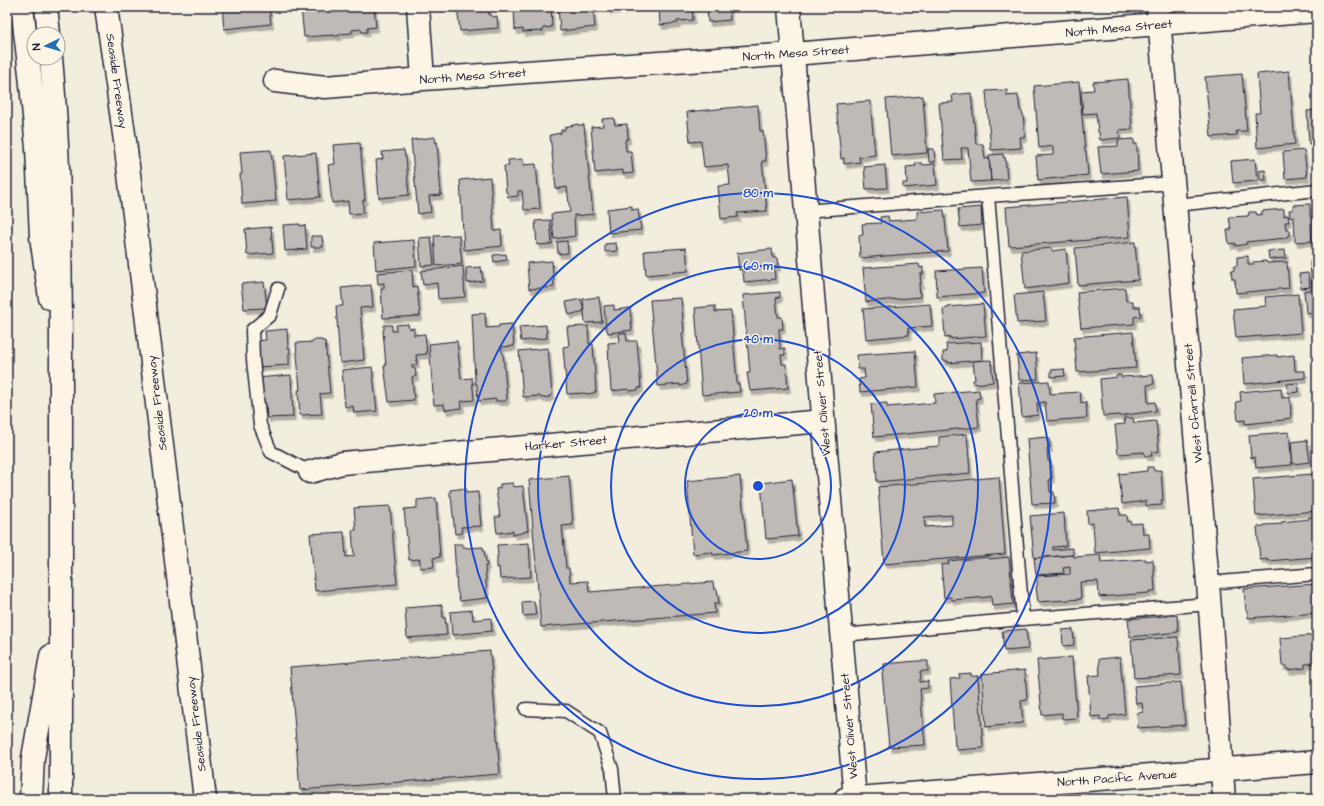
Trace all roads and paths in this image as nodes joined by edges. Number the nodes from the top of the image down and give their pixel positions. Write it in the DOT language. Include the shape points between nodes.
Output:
graph roads {
  1 [pos="22,7"];
  2 [pos="46,7"];
  3 [pos="106,7"];
  4 [pos="418,7"];
  5 [pos="789,7"];
  6 [pos="1317,11"];
  7 [pos="1159,16"];
  8 [pos="48,26"];
  9 [pos="792,54"];
  10 [pos="53,66"];
  11 [pos="423,79"];
  12 [pos="275,81"];
  13 [pos="1174,183"];
  14 [pos="1317,190"];
  15 [pos="988,196"];
  16 [pos="1176,205"];
  17 [pos="805,211"];
  18 [pos="278,289"];
  19 [pos="61,372"];
  20 [pos="823,421"];
  21 [pos="310,472"];
  22 [pos="1317,574"];
  23 [pos="1209,594"];
  24 [pos="61,598"];
  25 [pos="1023,619"];
  26 [pos="842,635"];
  27 [pos="526,709"];
  28 [pos="1317,762"];
  29 [pos="1222,770"];
  30 [pos="31,799"];
  31 [pos="61,799"];
  32 [pos="205,799"];
  33 [pos="615,799"];
  34 [pos="852,799"];
  35 [pos="1224,799"];
  1 -- 19 [label="main road" via="37,148 41,237"];
  2 -- 8 [label="main road"];
  3 -- 32 [label="main road, Seaside Freeway" via="124,133"];
  4 -- 11 [label="main road"];
  5 -- 9 [label="main road, West Oliver Street"];
  6 -- 7 [label="main road, North Mesa Street"];
  7 -- 9 [label="main road, North Mesa Street"];
  7 -- 13 [label="main road, West Ofarrell Street"];
  9 -- 11 [label="main road, North Mesa Street"];
  9 -- 17 [label="main road, West Oliver Street"];
  10 -- 19 [label="main road" via="59,168"];
  11 -- 12 [label="main road, North Mesa Street" via="325,87"];
  13 -- 15 [label="lane"];
  13 -- 16 [label="main road, West Ofarrell Street"];
  14 -- 16 [label="lane"];
  15 -- 17 [label="lane"];
  15 -- 25 [label="lane"];
  16 -- 23 [label="main road, West Ofarrell Street"];
  17 -- 20 [label="main road, West Oliver Street"];
  18 -- 21 [label="lane" via="270,314 252,330 260,426 271,452"];
  19 -- 24 [label="main road"];
  20 -- 21 [label="main road, Harker Street" via="342,463"];
  20 -- 26 [label="main road, West Oliver Street"];
  22 -- 23 [label="lane"];
  23 -- 25 [label="lane"];
  23 -- 29 [label="main road, West Ofarrell Street"];
  24 -- 30 [label="main road" via="33,758"];
  24 -- 31 [label="main road"];
  25 -- 26 [label="lane"];
  26 -- 34 [label="main road, West Oliver Street"];
  27 -- 33 [label="lane" via="566,711 600,733 612,769"];
  28 -- 29 [label="main road, North Pacific Avenue"];
  29 -- 34 [label="main road, North Pacific Avenue"];
  29 -- 35 [label="main road, West Ofarrell Street"];
}
